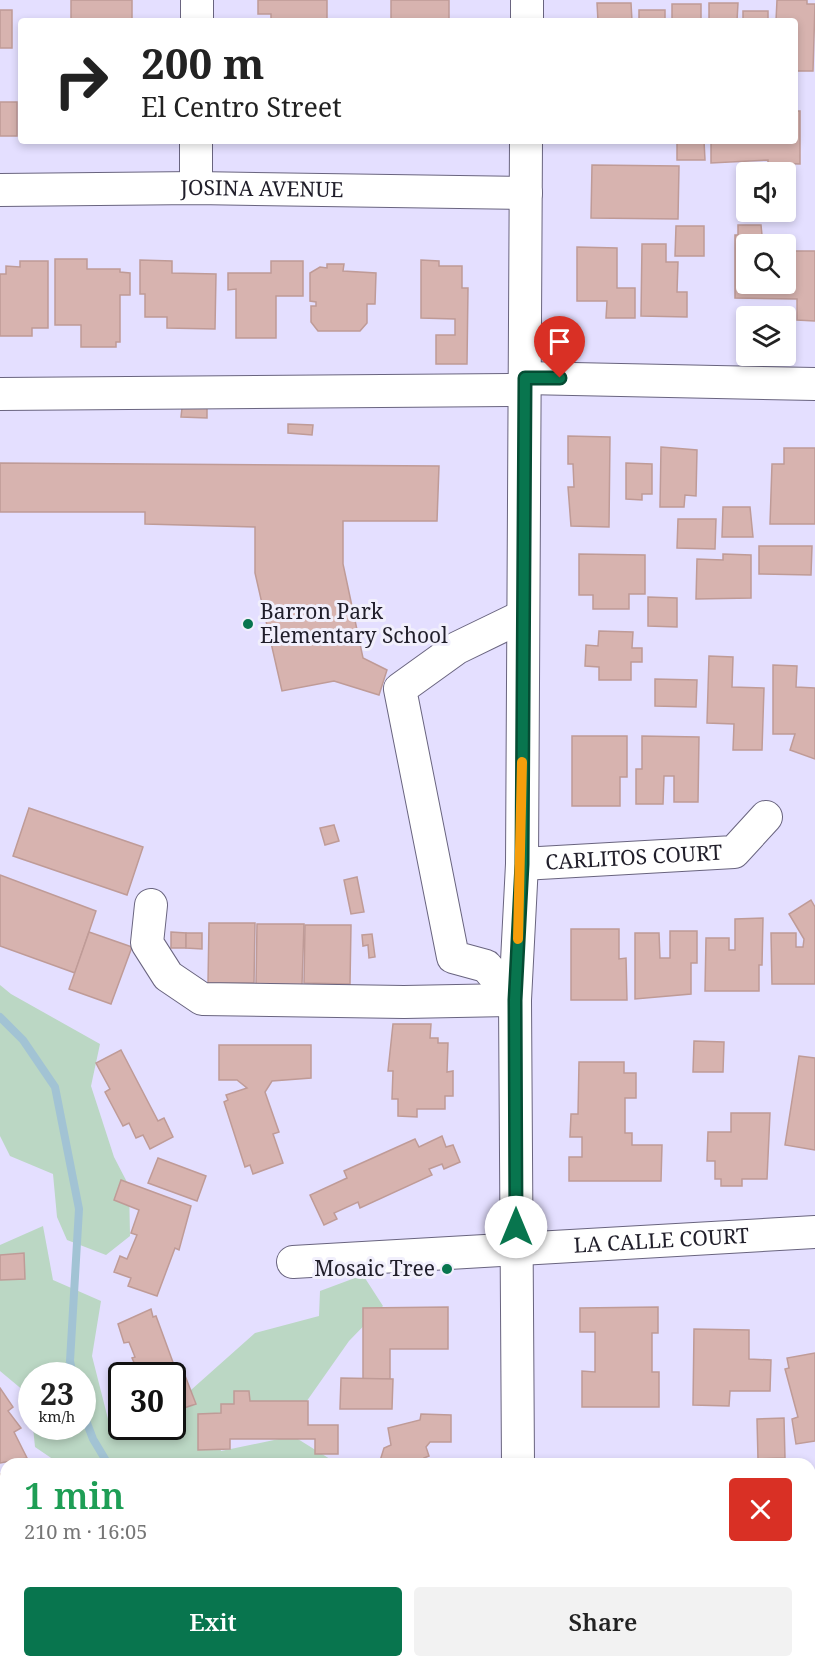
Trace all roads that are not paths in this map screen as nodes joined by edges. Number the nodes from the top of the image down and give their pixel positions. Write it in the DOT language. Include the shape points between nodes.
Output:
graph roads {
  1 [pos="197,0"];
  2 [pos="527,0"];
  3 [pos="196,18"];
  4 [pos="526,18"];
  5 [pos="196,144"];
  6 [pos="526,144"];
  7 [pos="196,188"];
  8 [pos="0,190"];
  9 [pos="526,193"];
  10 [pos="525,384"];
  11 [pos="815,384"];
  12 [pos="0,394"];
  13 [pos="523,616"];
  14 [pos="766,817"];
  15 [pos="522,864"];
  16 [pos="151,905"];
  17 [pos="515,1000"];
  18 [pos="815,1232"];
  19 [pos="516,1250"];
  20 [pos="293,1262"];
  21 [pos="518,1458"];
  1 -- 3 [label="street"];
  2 -- 4 [label="street"];
  5 -- 7 [label="street"];
  6 -- 9 [label="street"];
  7 -- 8 [label="street, JOSINA AVENUE"];
  7 -- 9 [label="street, JOSINA AVENUE"];
  9 -- 10 [label="street"];
  10 -- 11 [label="street"];
  10 -- 12 [label="street"];
  10 -- 13 [label="street"];
  13 -- 15 [label="street"];
  13 -- 17 [label="street" via="458,648 400,689 453,957 486,966"];
  14 -- 15 [label="street, CARLITOS COURT" via="734,852"];
  15 -- 17 [label="street"];
  16 -- 17 [label="street" via="147,943 168,976 202,999"];
  17 -- 19 [label="street"];
  18 -- 19 [label="street, LA CALLE COURT"];
  19 -- 20 [label="street, LA CALLE COURT"];
  19 -- 21 [label="street"];
}
